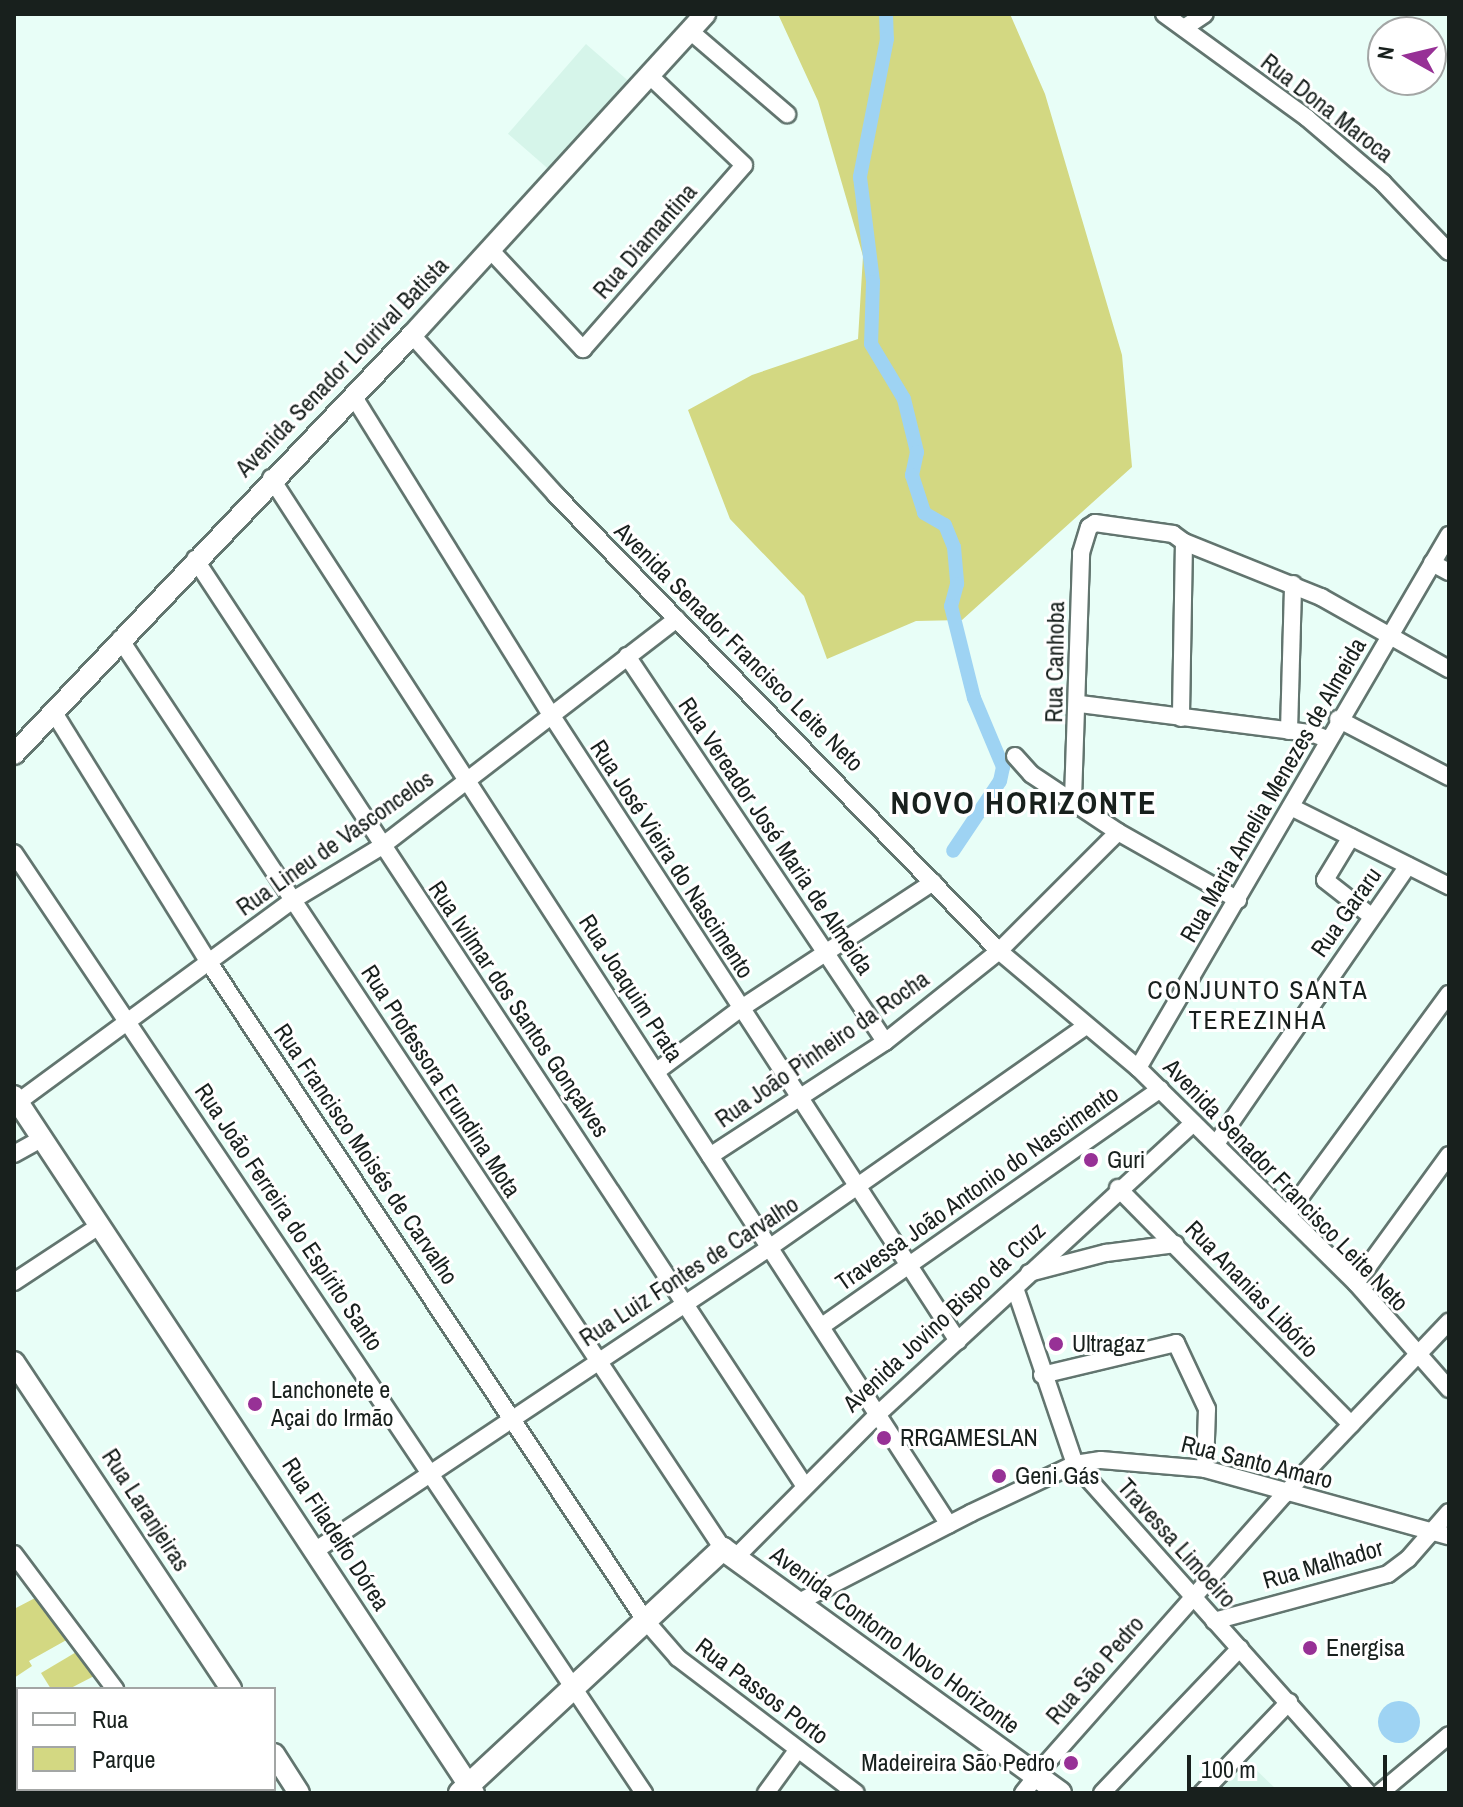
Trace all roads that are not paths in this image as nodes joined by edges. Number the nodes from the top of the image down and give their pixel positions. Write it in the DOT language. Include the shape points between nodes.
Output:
graph roads {
  1 [pos="705,14"];
  2 [pos="1164,14"];
  3 [pos="1205,14"];
  4 [pos="1184,28"];
  5 [pos="690,31"];
  6 [pos="650,76"];
  7 [pos="787,114"];
  8 [pos="1449,252"];
  9 [pos="495,255"];
  10 [pos="412,335"];
  11 [pos="354,397"];
  12 [pos="271,478"];
  13 [pos="1449,535"];
  14 [pos="1182,539"];
  15 [pos="195,559"];
  16 [pos="1432,563"];
  17 [pos="1449,572"];
  18 [pos="1293,584"];
  19 [pos="677,619"];
  20 [pos="1390,637"];
  21 [pos="120,639"];
  22 [pos="627,656"];
  23 [pos="1449,669"];
  24 [pos="1080,704"];
  25 [pos="53,711"];
  26 [pos="550,713"];
  27 [pos="1181,718"];
  28 [pos="1338,719"];
  29 [pos="1289,731"];
  30 [pos="1327,739"];
  31 [pos="14,754"];
  32 [pos="1015,756"];
  33 [pos="1449,777"];
  34 [pos="466,781"];
  35 [pos="1073,799"];
  36 [pos="1291,807"];
  37 [pos="1118,832"];
  38 [pos="1351,837"];
  39 [pos="382,846"];
  40 [pos="14,853"];
  41 [pos="1408,866"];
  42 [pos="933,882"];
  43 [pos="1449,886"];
  44 [pos="293,900"];
  45 [pos="1238,900"];
  46 [pos="1371,916"];
  47 [pos="999,951"];
  48 [pos="826,955"];
  49 [pos="208,961"];
  50 [pos="1449,994"];
  51 [pos="740,1009"];
  52 [pos="127,1020"];
  53 [pos="1086,1026"];
  54 [pos="885,1042"];
  55 [pos="1138,1068"];
  56 [pos="657,1071"];
  57 [pos="1160,1089"];
  58 [pos="16,1099"];
  59 [pos="798,1100"];
  60 [pos="1193,1123"];
  61 [pos="43,1138"];
  62 [pos="1216,1144"];
  63 [pos="14,1154"];
  64 [pos="1449,1155"];
  65 [pos="710,1156"];
  66 [pos="1118,1188"];
  67 [pos="855,1189"];
  68 [pos="1287,1215"];
  69 [pos="99,1226"];
  70 [pos="1175,1244"];
  71 [pos="769,1248"];
  72 [pos="907,1265"];
  73 [pos="1028,1274"];
  74 [pos="14,1282"];
  75 [pos="1356,1283"];
  76 [pos="1015,1288"];
  77 [pos="684,1302"];
  78 [pos="1449,1322"];
  79 [pos="822,1326"];
  80 [pos="958,1341"];
  81 [pos="1416,1355"];
  82 [pos="597,1360"];
  83 [pos="14,1362"];
  84 [pos="1042,1375"];
  85 [pos="1449,1389"];
  86 [pos="878,1414"];
  87 [pos="513,1417"];
  88 [pos="1351,1424"];
  89 [pos="1075,1464"];
  90 [pos="1205,1469"];
  91 [pos="433,1472"];
  92 [pos="804,1485"];
  93 [pos="1285,1494"];
  94 [pos="1449,1512"];
  95 [pos="949,1525"];
  96 [pos="1441,1534"];
  97 [pos="316,1550"];
  98 [pos="730,1552"];
  99 [pos="14,1554"];
  100 [pos="1191,1597"];
  101 [pos="795,1604"];
  102 [pos="645,1620"];
  103 [pos="1214,1621"];
  104 [pos="1240,1648"];
  105 [pos="114,1687"];
  106 [pos="230,1687"];
  107 [pos="576,1690"];
  108 [pos="1289,1702"];
  109 [pos="1449,1735"];
  110 [pos="798,1749"];
  111 [pos="276,1757"];
  112 [pos="1041,1788"];
  113 [pos="467,1790"];
  114 [pos="299,1793"];
  115 [pos="644,1793"];
  116 [pos="766,1793"];
  117 [pos="856,1793"];
  118 [pos="1102,1793"];
  119 [pos="1202,1793"];
  120 [pos="1368,1793"];
  121 [pos="1380,1793"];
  1 -- 5 [label="street, Avenida Senador Lourival Batista"];
  2 -- 4 [label="street, Rua Dona Maroca"];
  3 -- 4 [label="street"];
  4 -- 8 [label="street, Rua Dona Maroca" via="1307,118 1383,183"];
  5 -- 6 [label="street, Avenida Senador Lourival Batista"];
  5 -- 7 [label="street"];
  6 -- 9 [label="street, Rua Diamantina" via="744,165 583,349"];
  6 -- 10 [label="street, Avenida Senador Lourival Batista"];
  10 -- 11 [label="street, Avenida Senador Lourival Batista"];
  10 -- 19 [label="street, Avenida Senador Francisco Leite Neto"];
  11 -- 12 [label="street, Avenida Senador Lourival Batista"];
  11 -- 26 [label="street, Rua José Vieira do Nascimento"];
  12 -- 15 [label="street, Avenida Senador Lourival Batista"];
  12 -- 34 [label="street, Rua Joaquim Prata"];
  13 -- 16 [label="street, Rua Maria Amelia Menezes de Almeida"];
  14 -- 18 [label="street"];
  14 -- 24 [label="street, Rua Canhoba" via="1103,523 1089,527 1081,553"];
  14 -- 27 [label="street"];
  15 -- 21 [label="street, Avenida Senador Lourival Batista"];
  15 -- 39 [label="street, Rua Ivilmar dos Santos Gonçalves"];
  16 -- 17 [label="street"];
  16 -- 20 [label="street, Rua Maria Amelia Menezes de Almeida"];
  18 -- 20 [label="street"];
  18 -- 29 [label="street"];
  19 -- 22 [label="street, Rua Lineu de Vasconcelos"];
  19 -- 42 [label="street, Avenida Senador Francisco Leite Neto"];
  20 -- 23 [label="street"];
  20 -- 28 [label="street, Rua Maria Amelia Menezes de Almeida"];
  21 -- 25 [label="street, Avenida Senador Lourival Batista"];
  21 -- 44 [label="street, Rua Professora Erundina Mota"];
  22 -- 26 [label="street, Rua Lineu de Vasconcelos"];
  22 -- 48 [label="street, Rua Vereador José Maria de Almeida"];
  24 -- 27 [label="street"];
  24 -- 35 [label="street, Rua Canhoba"];
  25 -- 31 [label="street, Avenida Senador Lourival Batista"];
  25 -- 49 [label="street, Rua Francisco Moisés de Carvalho"];
  26 -- 34 [label="street, Rua Lineu de Vasconcelos"];
  26 -- 51 [label="street, Rua José Vieira do Nascimento"];
  27 -- 29 [label="street"];
  28 -- 30 [label="street, Rua Maria Amelia Menezes de Almeida"];
  28 -- 33 [label="street"];
  29 -- 30 [label="street"];
  30 -- 36 [label="street, Rua Maria Amelia Menezes de Almeida"];
  32 -- 35 [label="street" via="1031,774"];
  34 -- 39 [label="street, Rua Lineu de Vasconcelos"];
  34 -- 56 [label="street, Rua Joaquim Prata"];
  35 -- 37 [label="street"];
  36 -- 38 [label="street"];
  36 -- 45 [label="street, Rua Maria Amelia Menezes de Almeida"];
  37 -- 45 [label="street"];
  37 -- 47 [label="street, Rua João Pinheiro da Rocha"];
  38 -- 41 [label="street"];
  38 -- 46 [label="street" via="1325,880"];
  39 -- 44 [label="street, Rua Lineu de Vasconcelos"];
  39 -- 77 [label="street, Rua Ivilmar dos Santos Gonçalves"];
  40 -- 52 [label="street, Rua João Ferreira do Espírito Santo"];
  41 -- 43 [label="street"];
  41 -- 46 [label="street, Rua Gararu"];
  42 -- 47 [label="street, Avenida Senador Francisco Leite Neto"];
  42 -- 48 [label="street"];
  44 -- 49 [label="street, Rua Lineu de Vasconcelos"];
  44 -- 82 [label="street, Rua Professora Erundina Mota"];
  45 -- 55 [label="street, Rua Maria Amelia Menezes de Almeida"];
  46 -- 62 [label="street, Rua Gararu"];
  47 -- 53 [label="street, Avenida Senador Francisco Leite Neto"];
  47 -- 54 [label="street, Rua João Pinheiro da Rocha"];
  48 -- 51 [label="street"];
  48 -- 54 [label="street, Rua Vereador José Maria de Almeida"];
  49 -- 52 [label="street, Rua Lineu de Vasconcelos"];
  49 -- 87 [label="street, Rua Francisco Moisés de Carvalho"];
  50 -- 68 [label="street"];
  51 -- 56 [label="street"];
  51 -- 59 [label="street, Rua José Vieira do Nascimento"];
  52 -- 58 [label="street, Rua Lineu de Vasconcelos"];
  52 -- 91 [label="street, Rua João Ferreira do Espírito Santo"];
  53 -- 55 [label="street, Avenida Senador Francisco Leite Neto"];
  53 -- 67 [label="street, Rua Luiz Fontes de Carvalho"];
  54 -- 59 [label="street, Rua João Pinheiro da Rocha"];
  55 -- 57 [label="street, Avenida Senador Francisco Leite Neto"];
  56 -- 65 [label="street, Rua Joaquim Prata"];
  57 -- 60 [label="street, Avenida Senador Francisco Leite Neto"];
  57 -- 72 [label="street, Travessa João Antonio do Nascimento"];
  58 -- 61 [label="street, Rua Filadelfo Dórea"];
  59 -- 65 [label="street, Rua João Pinheiro da Rocha"];
  59 -- 67 [label="street, Rua José Vieira do Nascimento"];
  60 -- 62 [label="street, Avenida Senador Francisco Leite Neto"];
  60 -- 66 [label="street, Avenida Jovino Bispo da Cruz"];
  61 -- 63 [label="street"];
  61 -- 69 [label="street, Rua Filadelfo Dórea"];
  62 -- 68 [label="street, Avenida Senador Francisco Leite Neto"];
  64 -- 75 [label="street"];
  65 -- 71 [label="street, Rua Joaquim Prata"];
  66 -- 70 [label="street, Rua Ananias Libório"];
  66 -- 73 [label="street, Avenida Jovino Bispo da Cruz"];
  67 -- 71 [label="street, Rua Luiz Fontes de Carvalho"];
  67 -- 72 [label="street, Rua José Vieira do Nascimento"];
  68 -- 75 [label="street, Avenida Senador Francisco Leite Neto"];
  69 -- 74 [label="street"];
  69 -- 97 [label="street, Rua Filadelfo Dórea"];
  70 -- 73 [label="street" via="1106,1253"];
  70 -- 88 [label="street, Rua Ananias Libório"];
  71 -- 77 [label="street, Rua Luiz Fontes de Carvalho"];
  71 -- 79 [label="street, Rua Joaquim Prata"];
  72 -- 79 [label="street, Travessa João Antonio do Nascimento"];
  72 -- 80 [label="street, Rua José Vieira do Nascimento"];
  73 -- 76 [label="street, Avenida Jovino Bispo da Cruz"];
  75 -- 81 [label="street, Avenida Senador Francisco Leite Neto"];
  76 -- 80 [label="street, Avenida Jovino Bispo da Cruz"];
  76 -- 84 [label="street, Travessa Limoeiro"];
  77 -- 82 [label="street, Rua Luiz Fontes de Carvalho"];
  77 -- 92 [label="street, Rua Ivilmar dos Santos Gonçalves"];
  78 -- 81 [label="street, Rua São Pedro"];
  79 -- 86 [label="street, Rua Joaquim Prata"];
  80 -- 86 [label="street, Avenida Jovino Bispo da Cruz"];
  81 -- 85 [label="street, Avenida Senador Francisco Leite Neto"];
  81 -- 88 [label="street, Rua São Pedro"];
  82 -- 87 [label="street, Rua Luiz Fontes de Carvalho"];
  82 -- 98 [label="street, Rua Professora Erundina Mota"];
  83 -- 106 [label="street, Rua Laranjeiras"];
  84 -- 89 [label="street, Travessa Limoeiro"];
  84 -- 90 [label="street" via="1176,1343 1207,1409"];
  86 -- 92 [label="street, Avenida Jovino Bispo da Cruz"];
  86 -- 95 [label="street, Rua Joaquim Prata"];
  87 -- 91 [label="street, Rua Luiz Fontes de Carvalho"];
  87 -- 102 [label="street, Rua Francisco Moisés de Carvalho"];
  88 -- 93 [label="street, Rua São Pedro"];
  89 -- 90 [label="street, Rua Santo Amaro" via="1130,1459"];
  89 -- 95 [label="street, Rua Santo Amaro"];
  89 -- 100 [label="street, Travessa Limoeiro"];
  90 -- 93 [label="street, Rua Santo Amaro"];
  91 -- 97 [label="street, Rua Luiz Fontes de Carvalho"];
  91 -- 107 [label="street, Rua João Ferreira do Espírito Santo"];
  92 -- 98 [label="street, Avenida Jovino Bispo da Cruz"];
  93 -- 96 [label="street, Rua Santo Amaro"];
  93 -- 100 [label="street, Rua São Pedro"];
  94 -- 96 [label="street, Rua Malhador"];
  95 -- 101 [label="street, Rua Santo Amaro"];
  96 -- 103 [label="street, Rua Malhador" via="1388,1574"];
  97 -- 113 [label="street, Rua Filadelfo Dórea"];
  98 -- 101 [label="main road, Avenida Contorno Novo Horizonte"];
  98 -- 102 [label="main road, Avenida Jovino Bispo da Cruz"];
  99 -- 105 [label="street"];
  100 -- 103 [label="street, Travessa Limoeiro"];
  100 -- 112 [label="street, Rua São Pedro"];
  101 -- 112 [label="main road, Avenida Contorno Novo Horizonte"];
  102 -- 107 [label="main road, Avenida Jovino Bispo da Cruz"];
  102 -- 110 [label="street, Rua Passos Porto" via="678,1658"];
  103 -- 104 [label="street, Travessa Limoeiro"];
  104 -- 108 [label="street, Travessa Limoeiro"];
  104 -- 118 [label="street"];
  107 -- 113 [label="main road, Avenida Jovino Bispo da Cruz"];
  107 -- 115 [label="street, Rua João Ferreira do Espírito Santo"];
  108 -- 119 [label="street"];
  108 -- 120 [label="street, Travessa Limoeiro"];
  109 -- 121 [label="street"];
  110 -- 116 [label="street"];
  110 -- 117 [label="street, Rua Passos Porto"];
  111 -- 114 [label="street"];
}
